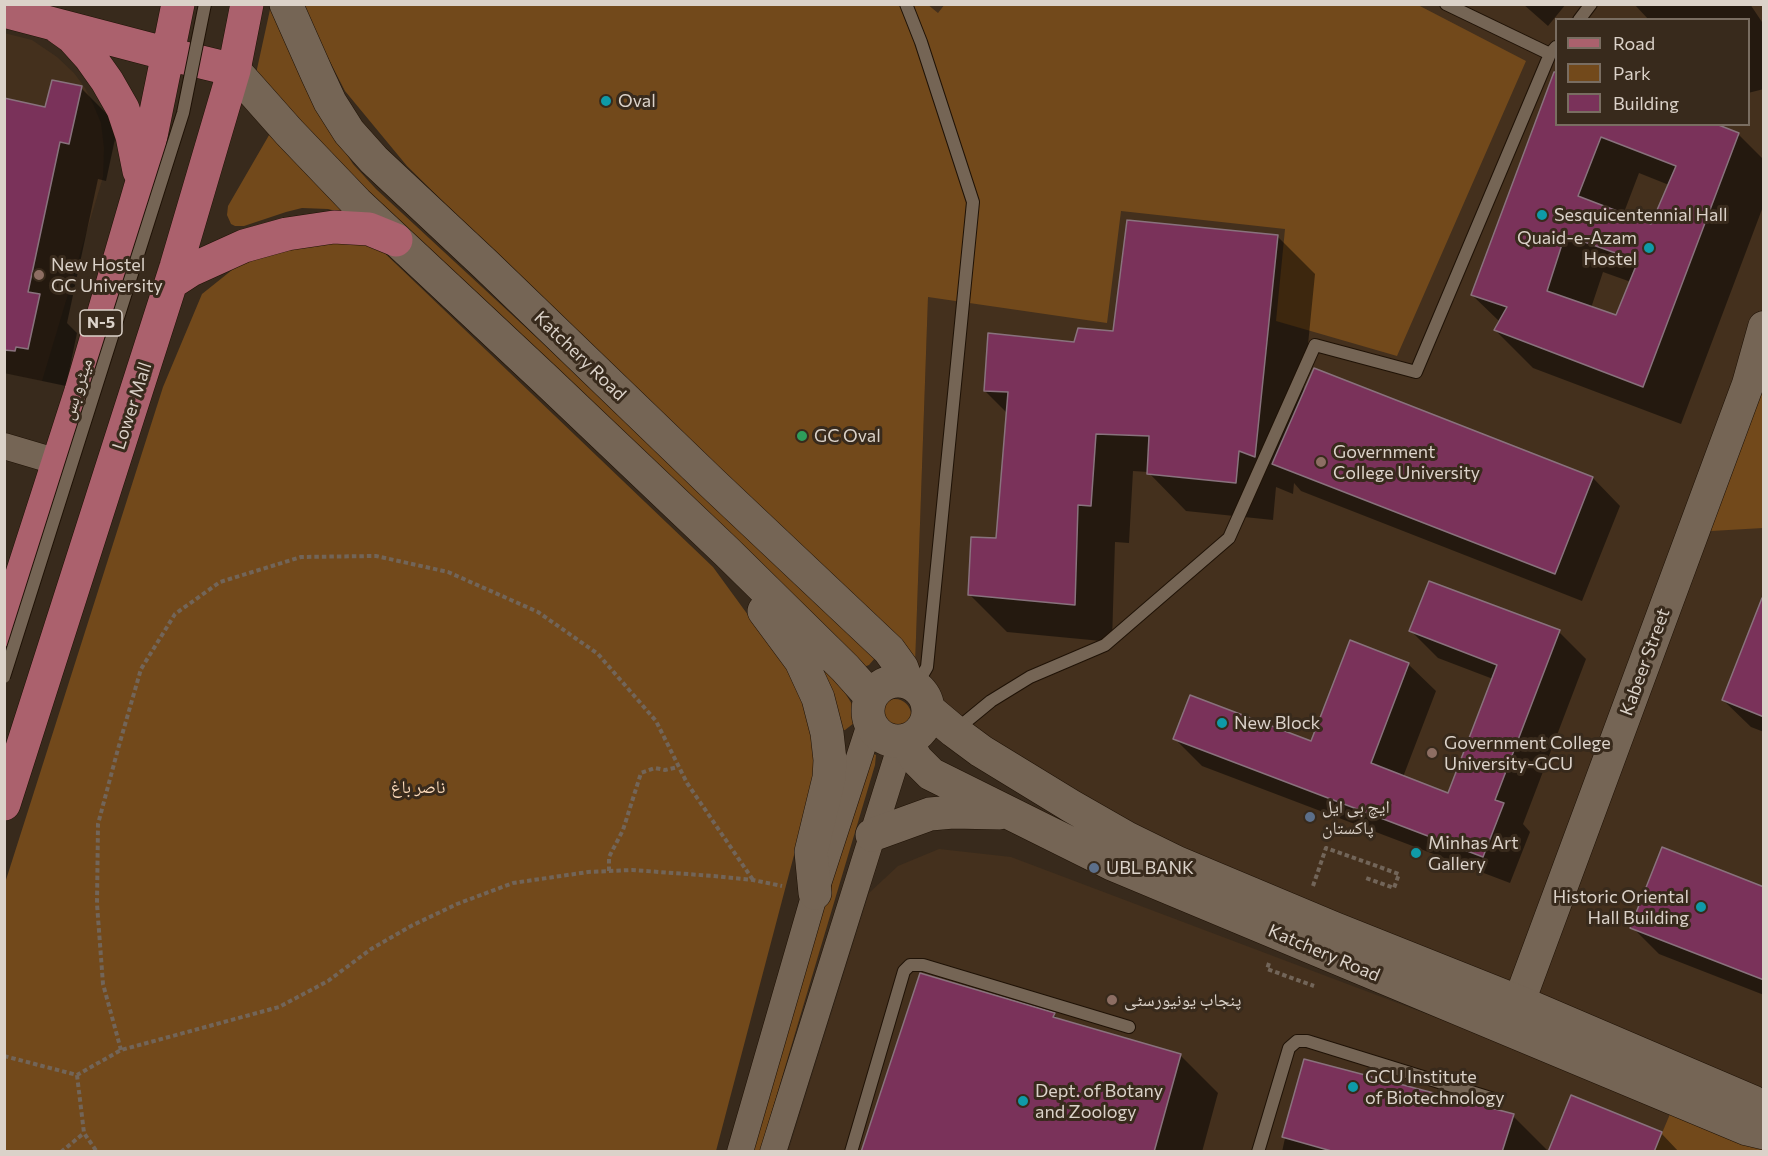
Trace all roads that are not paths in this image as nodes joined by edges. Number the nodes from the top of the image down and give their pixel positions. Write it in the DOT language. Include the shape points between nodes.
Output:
graph roads {
  1 [pos="247,4"];
  2 [pos="286,4"];
  3 [pos="906,4"];
  4 [pos="1446,4"];
  5 [pos="1591,4"];
  6 [pos="179,6"];
  7 [pos="4,11"];
  8 [pos="1580,18"];
  9 [pos="51,22"];
  10 [pos="1553,50"];
  11 [pos="168,54"];
  12 [pos="234,70"];
  13 [pos="141,185"];
  14 [pos="396,240"];
  15 [pos="171,283"];
  16 [pos="1764,327"];
  17 [pos="4,446"];
  18 [pos="58,462"];
  19 [pos="727,552"];
  20 [pos="4,630"];
  21 [pos="4,677"];
  22 [pos="917,693"];
  23 [pos="871,710"];
  24 [pos="954,731"];
  25 [pos="903,741"];
  26 [pos="4,804"];
  27 [pos="1008,813"];
  28 [pos="872,835"];
  29 [pos="815,892"];
  30 [pos="1514,1016"];
  31 [pos="1129,1028"];
  32 [pos="1497,1100"];
  33 [pos="1764,1108"];
  34 [pos="1764,1133"];
  35 [pos="779,1150"];
  36 [pos="740,1152"];
  37 [pos="851,1152"];
  38 [pos="1258,1152"];
  1 -- 12 [label="main road, Lower Mall"];
  2 -- 22 [label="main road, Katchery Road" via="330,102 374,160 889,650"];
  3 -- 22 [label="lane" via="973,202 927,667"];
  4 -- 10 [label="lane"];
  5 -- 8 [label="lane"];
  6 -- 11 [label="main road, N-5"];
  6 -- 12 [label="main road"];
  6 -- 21 [label="lane, میٹرو بس, bridge" via="183,113"];
  7 -- 9 [label="main road"];
  9 -- 11 [label="main road"];
  9 -- 13 [label="main road" via="90,57 123,109"];
  10 -- 24 [label="lane" via="1416,372 1315,345 1230,538 1105,645 1030,677 991,701"];
  11 -- 12 [label="main road"];
  11 -- 13 [label="main road, N-5"];
  12 -- 14 [label="main road"];
  12 -- 15 [label="main road, Lower Mall"];
  13 -- 18 [label="main road, N-5"];
  14 -- 15 [label="main road" via="369,230 334,227 287,234 244,246"];
  14 -- 19 [label="main road"];
  15 -- 26 [label="main road, Lower Mall"];
  16 -- 30 [label="street, Kabeer Street" via="1748,384"];
  17 -- 18 [label="street"];
  18 -- 20 [label="main road, N-5" via="17,577"];
  19 -- 23 [label="main road" via="845,668"];
  19 -- 29 [label="main road" via="758,604 801,661 823,714 830,778 811,852"];
  22 -- 23 [label="main road" via="891,681 877,689"];
  22 -- 24 [label="main road"];
  22 -- 25 [label="main road" via="925,726"];
  23 -- 25 [label="main road" via="873,729 883,738"];
  23 -- 29 [label="street"];
  24 -- 30 [label="main road" via="1127,838 1302,915"];
  25 -- 27 [label="main road, Katchery Road" via="931,774"];
  25 -- 28 [label="street"];
  27 -- 28 [label="main road" via="930,814"];
  27 -- 30 [label="main road, Katchery Road" via="1112,864"];
  28 -- 35 [label="street"];
  29 -- 36 [label="street"];
  30 -- 33 [label="main road"];
  30 -- 34 [label="main road, Katchery Road" via="1747,1130"];
  31 -- 37 [label="lane" via="923,965 910,965 904,971"];
  32 -- 38 [label="lane" via="1297,1041 1288,1048"];
}
